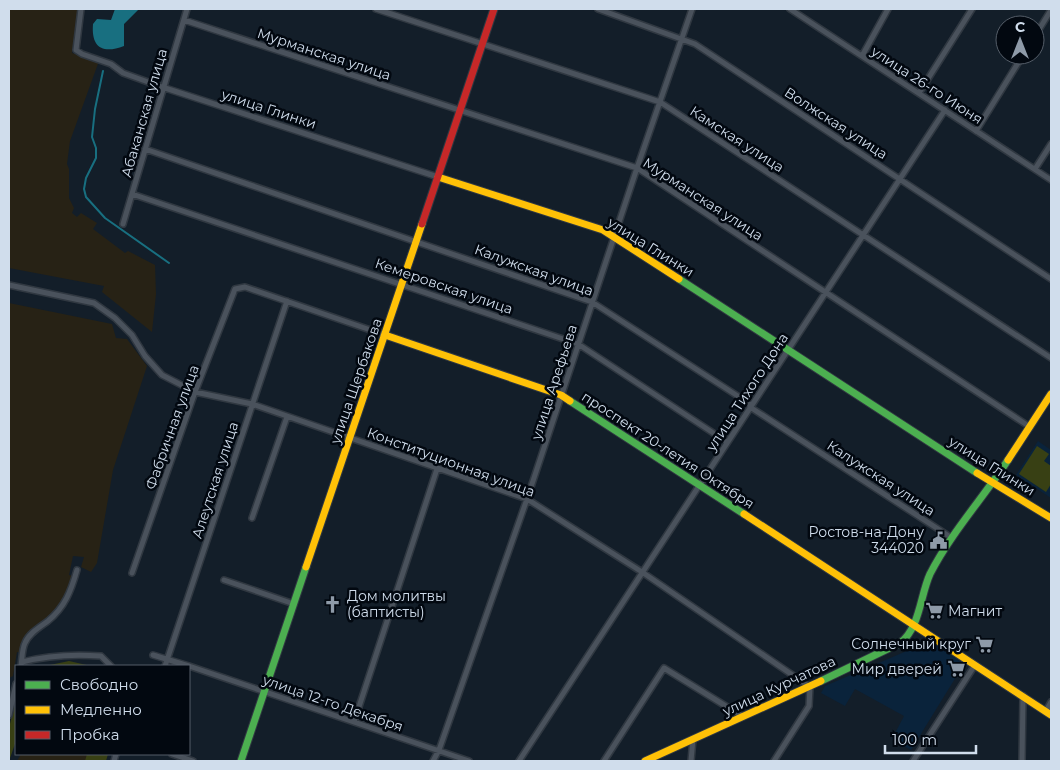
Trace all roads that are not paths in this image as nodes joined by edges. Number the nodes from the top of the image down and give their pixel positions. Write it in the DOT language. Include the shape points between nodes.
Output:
graph roads {
  1 [pos="82,9"];
  2 [pos="187,9"];
  3 [pos="376,9"];
  4 [pos="494,9"];
  5 [pos="598,9"];
  6 [pos="692,9"];
  7 [pos="790,9"];
  8 [pos="888,9"];
  9 [pos="972,9"];
  10 [pos="184,20"];
  11 [pos="683,38"];
  12 [pos="483,43"];
  13 [pos="862,56"];
  14 [pos="1017,65"];
  15 [pos="162,87"];
  16 [pos="919,93"];
  17 [pos="660,102"];
  18 [pos="945,110"];
  19 [pos="460,111"];
  20 [pos="976,131"];
  21 [pos="1051,144"];
  22 [pos="145,149"];
  23 [pos="637,168"];
  24 [pos="1035,169"];
  25 [pos="438,177"];
  26 [pos="901,178"];
  27 [pos="1051,180"];
  28 [pos="132,194"];
  29 [pos="124,224"];
  30 [pos="862,234"];
  31 [pos="614,236"];
  32 [pos="417,240"];
  33 [pos="1051,279"];
  34 [pos="402,284"];
  35 [pos="9,285"];
  36 [pos="235,289"];
  37 [pos="824,293"];
  38 [pos="288,301"];
  39 [pos="592,302"];
  40 [pos="384,335"];
  41 [pos="578,344"];
  42 [pos="787,350"];
  43 [pos="1051,358"];
  44 [pos="195,392"];
  45 [pos="1051,394"];
  46 [pos="561,395"];
  47 [pos="252,404"];
  48 [pos="751,406"];
  49 [pos="287,417"];
  50 [pos="1030,427"];
  51 [pos="350,437"];
  52 [pos="728,442"];
  53 [pos="437,468"];
  54 [pos="993,483"];
  55 [pos="699,485"];
  56 [pos="527,499"];
  57 [pos="252,518"];
  58 [pos="1051,518"];
  59 [pos="952,538"];
  60 [pos="77,570"];
  61 [pos="642,572"];
  62 [pos="132,573"];
  63 [pos="224,580"];
  64 [pos="294,604"];
  65 [pos="914,624"];
  66 [pos="153,655"];
  67 [pos="167,659"];
  68 [pos="21,664"];
  69 [pos="975,664"];
  70 [pos="110,665"];
  71 [pos="165,665"];
  72 [pos="186,665"];
  73 [pos="190,666"];
  74 [pos="810,687"];
  75 [pos="15,688"];
  76 [pos="264,691"];
  77 [pos="1024,696"];
  78 [pos="1051,702"];
  79 [pos="1048,713"];
  80 [pos="9,715"];
  81 [pos="742,716"];
  82 [pos="354,722"];
  83 [pos="693,739"];
  84 [pos="439,750"];
  85 [pos="177,755"];
  86 [pos="193,761"];
  87 [pos="241,761"];
  88 [pos="433,761"];
  89 [pos="469,761"];
  90 [pos="519,761"];
  91 [pos="604,761"];
  92 [pos="645,761"];
  93 [pos="691,761"];
  94 [pos="774,761"];
  95 [pos="913,761"];
  96 [pos="1022,761"];
  1 -- 15 [label="street, улица Глинки" via="76,42 78,52"];
  2 -- 10 [label="street, Абаканская улица"];
  3 -- 12 [label="street, Камская улица"];
  4 -- 12 [label="street, улица Щербакова"];
  5 -- 11 [label="street, Волжская улица"];
  6 -- 11 [label="street, улица Арефьева"];
  7 -- 13 [label="street, улица 26-го Июня"];
  8 -- 13 [label="street"];
  9 -- 16 [label="street"];
  10 -- 15 [label="street, Абаканская улица"];
  10 -- 19 [label="street, Мурманская улица"];
  11 -- 17 [label="street, улица Арефьева"];
  11 -- 26 [label="street, Волжская улица"];
  12 -- 17 [label="street, Камская улица"];
  12 -- 19 [label="street, улица Щербакова"];
  13 -- 16 [label="street, улица 26-го Июня"];
  14 -- 20 [label="street"];
  15 -- 22 [label="street, Абаканская улица"];
  15 -- 25 [label="street, улица Глинки"];
  16 -- 18 [label="street, улица 26-го Июня"];
  17 -- 23 [label="street, улица Арефьева"];
  17 -- 30 [label="street, Камская улица"];
  18 -- 20 [label="street, улица 26-го Июня"];
  18 -- 26 [label="street, улица Тихого Дона"];
  19 -- 23 [label="street, Мурманская улица"];
  19 -- 25 [label="street, улица Щербакова"];
  20 -- 24 [label="street, улица 26-го Июня"];
  21 -- 24 [label="street"];
  22 -- 28 [label="street, Абаканская улица"];
  22 -- 32 [label="street, Калужская улица"];
  23 -- 31 [label="street, улица Арефьева"];
  23 -- 37 [label="street, Мурманская улица"];
  24 -- 27 [label="street, улица 26-го Июня"];
  25 -- 31 [label="street, улица Глинки"];
  25 -- 32 [label="street, улица Щербакова"];
  26 -- 30 [label="street, улица Тихого Дона"];
  26 -- 33 [label="street, Волжская улица"];
  28 -- 29 [label="street, Абаканская улица"];
  28 -- 34 [label="street, Кемеровская улица"];
  30 -- 37 [label="street, улица Тихого Дона"];
  30 -- 43 [label="street, Камская улица"];
  31 -- 39 [label="street, улица Арефьева"];
  31 -- 42 [label="street, улица Глинки"];
  32 -- 34 [label="street, улица Щербакова"];
  32 -- 39 [label="street, Калужская улица"];
  34 -- 40 [label="street, улица Щербакова"];
  34 -- 41 [label="street, Кемеровская улица"];
  35 -- 44 [label="street, Конституционная улица" via="94,303 132,335 162,375"];
  36 -- 38 [label="street, проспект 20-летия Октября" via="245,287"];
  36 -- 44 [label="street, Фабричная улица"];
  37 -- 42 [label="street, улица Тихого Дона"];
  37 -- 50 [label="street, Мурманская улица"];
  38 -- 40 [label="street, проспект 20-летия Октября"];
  38 -- 47 [label="street, Алеутская улица"];
  39 -- 41 [label="street, улица Арефьева"];
  39 -- 48 [label="street, Калужская улица"];
  40 -- 46 [label="street, проспект 20-летия Октября"];
  40 -- 51 [label="street, улица Щербакова"];
  41 -- 46 [label="street, улица Арефьева"];
  41 -- 52 [label="street, Кемеровская улица"];
  42 -- 48 [label="street, улица Тихого Дона"];
  42 -- 54 [label="street, улица Глинки"];
  44 -- 47 [label="street, Конституционная улица"];
  44 -- 62 [label="street, Фабричная улица"];
  45 -- 50 [label="street, улица Курчатова"];
  46 -- 55 [label="street, проспект 20-летия Октября"];
  46 -- 56 [label="street, улица Арефьева"];
  47 -- 49 [label="street, Конституционная улица"];
  47 -- 67 [label="street, Алеутская улица"];
  48 -- 52 [label="street, улица Тихого Дона"];
  48 -- 59 [label="street, Калужская улица"];
  49 -- 51 [label="street, Конституционная улица"];
  49 -- 57 [label="street"];
  50 -- 54 [label="street, улица Курчатова"];
  51 -- 53 [label="street, Конституционная улица"];
  51 -- 64 [label="street, улица Щербакова"];
  52 -- 55 [label="street, улица Тихого Дона"];
  53 -- 56 [label="street, Конституционная улица"];
  53 -- 82 [label="street"];
  54 -- 58 [label="street, улица Глинки"];
  54 -- 59 [label="street, улица Курчатова"];
  55 -- 61 [label="street, улица Тихого Дона"];
  55 -- 65 [label="street, проспект 20-летия Октября"];
  56 -- 61 [label="street, Конституционная улица"];
  56 -- 84 [label="street, улица Арефьева"];
  59 -- 65 [label="street, улица Курчатова" via="930,575"];
  60 -- 68 [label="street" via="64,604 25,642"];
  61 -- 74 [label="street, Конституционная улица"];
  61 -- 90 [label="street, улица Тихого Дона"];
  63 -- 64 [label="street"];
  64 -- 76 [label="street, улица Щербакова"];
  65 -- 69 [label="street, проспект 20-летия Октября"];
  65 -- 74 [label="street, улица Курчатова" via="909,636 900,643"];
  66 -- 67 [label="street, улица 12-го Декабря"];
  67 -- 71 [label="street, Алеутская улица"];
  67 -- 72 [label="street, улица 12-го Декабря"];
  68 -- 70 [label="street" via="55,655 82,654 101,656"];
  69 -- 77 [label="street, проспект 20-летия Октября"];
  69 -- 95 [label="street"];
  73 -- 76 [label="street, улица 12-го Декабря"];
  74 -- 81 [label="street, улица Курчатова"];
  74 -- 94 [label="street" via="810,706"];
  75 -- 80 [label="street"];
  76 -- 82 [label="street, улица 12-го Декабря"];
  76 -- 87 [label="street, улица Щербакова"];
  77 -- 79 [label="street, проспект 20-летия Октября"];
  77 -- 96 [label="street"];
  78 -- 79 [label="street"];
  81 -- 83 [label="street, улица Курчатова"];
  81 -- 91 [label="street" via="664,668"];
  82 -- 84 [label="street, улица 12-го Декабря"];
  83 -- 92 [label="street, улица Курчатова"];
  83 -- 93 [label="street"];
  84 -- 88 [label="street, улица Арефьева"];
  84 -- 89 [label="street, улица 12-го Декабря"];
  85 -- 86 [label="street"];
}
